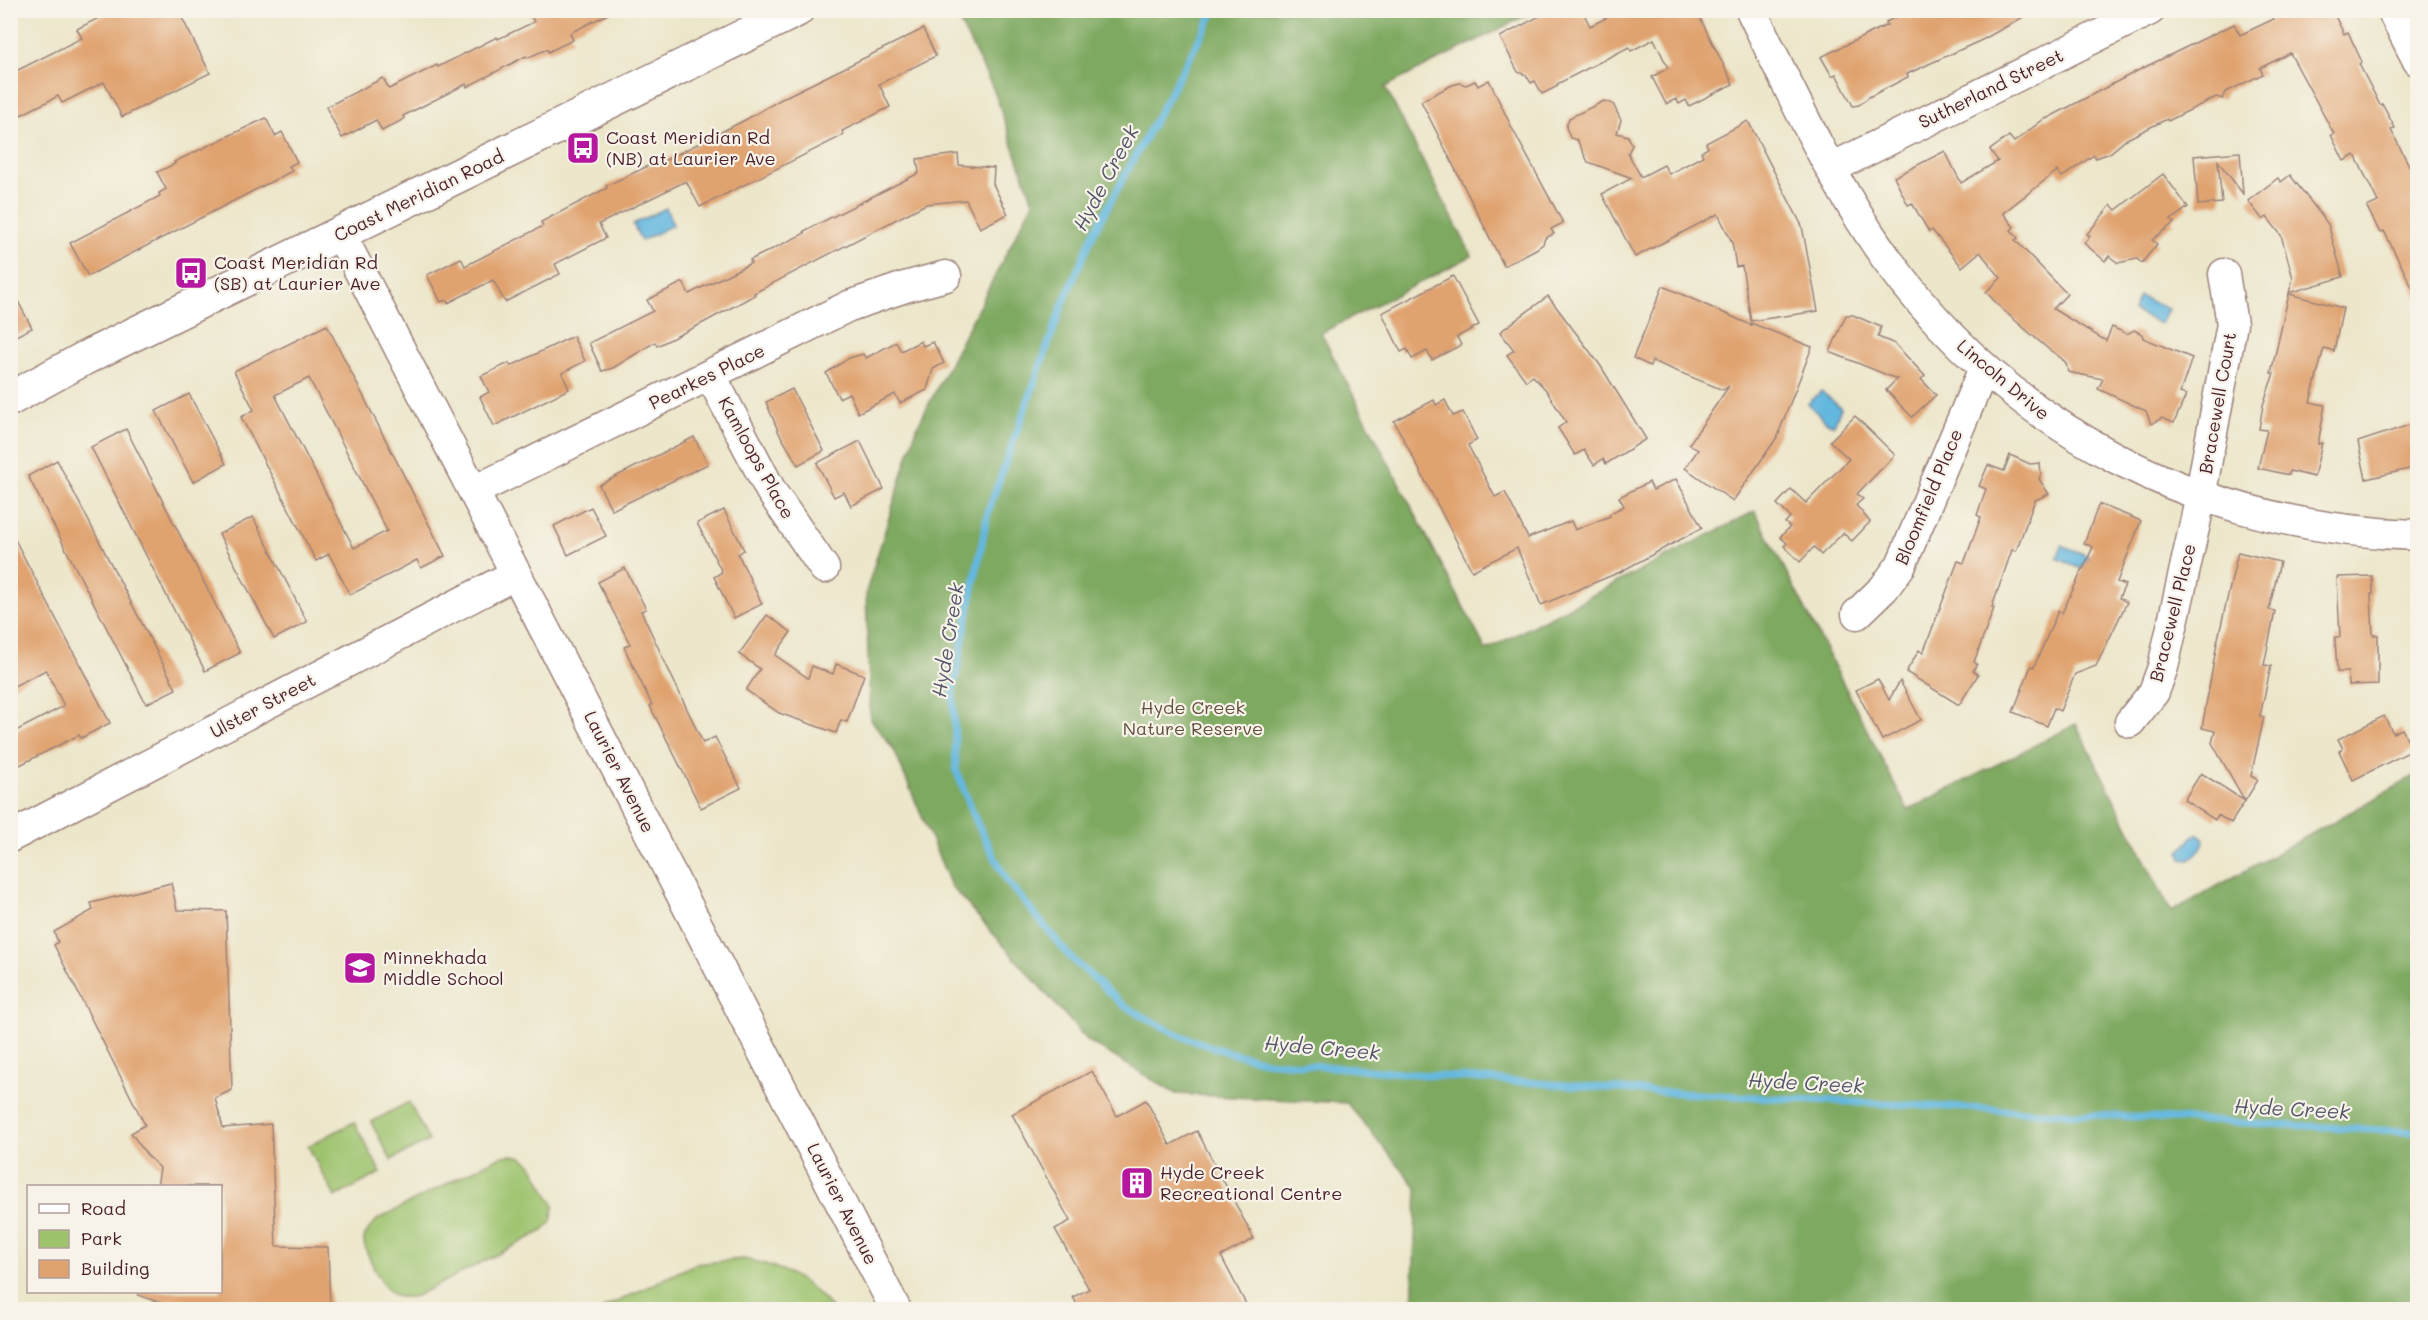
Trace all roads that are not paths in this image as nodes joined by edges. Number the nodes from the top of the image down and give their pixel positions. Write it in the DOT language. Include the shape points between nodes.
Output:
graph roads {
  1 [pos="797,10"];
  2 [pos="1751,10"];
  3 [pos="2150,10"];
  4 [pos="2392,10"];
  5 [pos="2418,62"];
  6 [pos="1832,168"];
  7 [pos="341,235"];
  8 [pos="2224,274"];
  9 [pos="946,276"];
  10 [pos="1983,368"];
  11 [pos="711,375"];
  12 [pos="10,399"];
  13 [pos="474,491"];
  14 [pos="2200,496"];
  15 [pos="2418,535"];
  16 [pos="824,568"];
  17 [pos="516,574"];
  18 [pos="1857,614"];
  19 [pos="2130,722"];
  20 [pos="10,837"];
  21 [pos="896,1310"];
  1 -- 7 [label="main road, Coast Meridian Road"];
  2 -- 6 [label="street, Lincoln Drive"];
  3 -- 6 [label="street, Sutherland Street"];
  4 -- 5 [label="street"];
  6 -- 10 [label="street, Lincoln Drive" via="1886,258"];
  7 -- 12 [label="main road, Coast Meridian Road" via="85,358"];
  7 -- 13 [label="street, Laurier Avenue"];
  8 -- 14 [label="street, Bracewell Court" via="2232,324"];
  9 -- 11 [label="street, Pearkes Place" via="849,306"];
  10 -- 14 [label="street, Lincoln Drive" via="2078,438"];
  10 -- 18 [label="street, Bloomfield Place" via="1901,565"];
  11 -- 13 [label="street, Pearkes Place"];
  11 -- 16 [label="street, Kamloops Place" via="767,484"];
  13 -- 17 [label="street, Laurier Avenue"];
  14 -- 15 [label="street, Lincoln Drive" via="2298,523"];
  14 -- 19 [label="street, Bracewell Place" via="2163,667 2154,692"];
  17 -- 20 [label="street, Ulster Street"];
  17 -- 21 [label="street, Laurier Avenue"];
}
